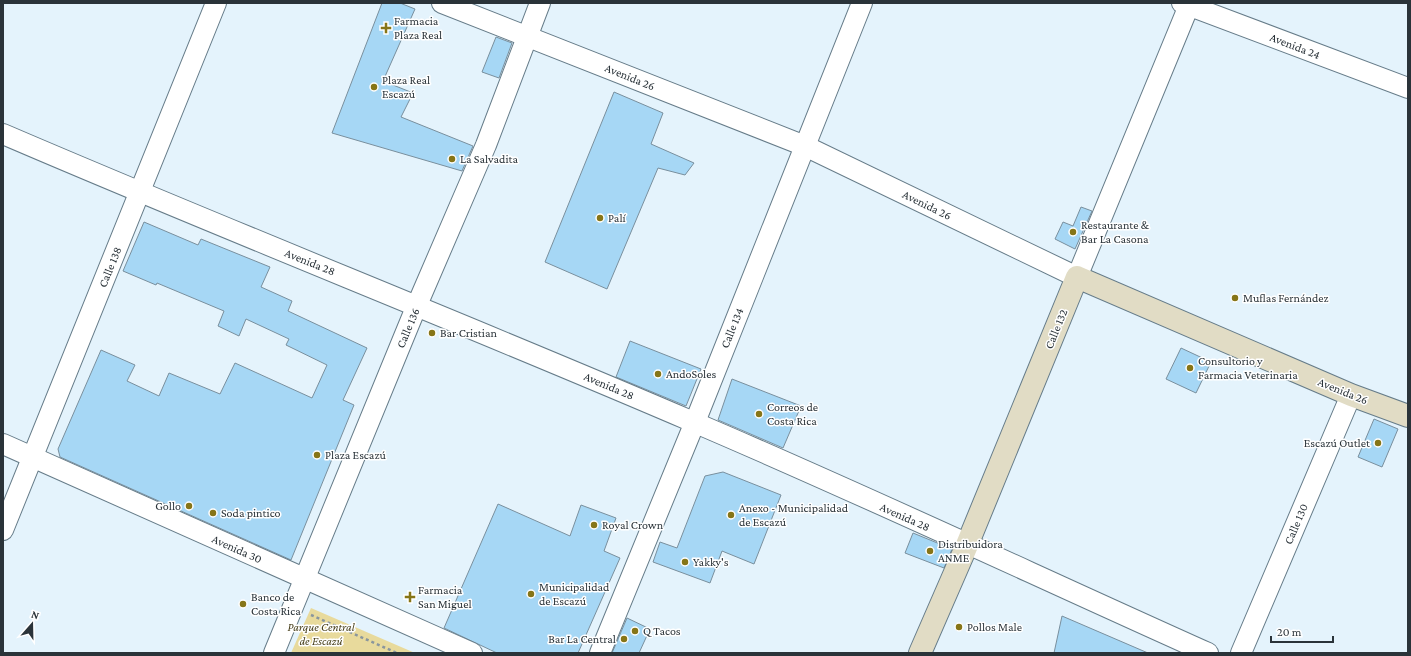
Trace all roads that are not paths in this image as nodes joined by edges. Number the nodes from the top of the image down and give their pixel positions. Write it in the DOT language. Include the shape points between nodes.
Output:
graph roads {
  1 [pos="216,3"];
  2 [pos="442,3"];
  3 [pos="540,3"];
  4 [pos="862,3"];
  5 [pos="1187,4"];
  6 [pos="526,36"];
  7 [pos="1408,88"];
  8 [pos="3,134"];
  9 [pos="805,146"];
  10 [pos="141,193"];
  11 [pos="1077,277"];
  12 [pos="417,305"];
  13 [pos="1351,395"];
  14 [pos="1408,416"];
  15 [pos="695,422"];
  16 [pos="3,444"];
  17 [pos="32,457"];
  18 [pos="3,530"];
  19 [pos="967,545"];
  20 [pos="303,579"];
  21 [pos="274,653"];
  22 [pos="472,653"];
  23 [pos="600,653"];
  24 [pos="920,653"];
  25 [pos="1208,653"];
  26 [pos="1241,653"];
  1 -- 10 [label="street, Calle 138"];
  2 -- 6 [label="street, Avenida 26"];
  3 -- 6 [label="street, Calle 136"];
  4 -- 9 [label="street, Calle 134"];
  5 -- 7 [label="street, Avenida 24"];
  5 -- 11 [label="street, Calle 132"];
  6 -- 9 [label="street, Avenida 26"];
  6 -- 12 [label="street, Calle 136" via="486,146"];
  8 -- 10 [label="street, Avenida 28"];
  9 -- 11 [label="street, Avenida 26"];
  9 -- 15 [label="street, Calle 134"];
  10 -- 12 [label="street, Avenida 28"];
  10 -- 17 [label="street, Calle 138"];
  11 -- 13 [label="main road, Avenida 26"];
  11 -- 19 [label="main road, Calle 132"];
  12 -- 15 [label="street, Avenida 28"];
  12 -- 20 [label="street, Calle 136"];
  13 -- 14 [label="main road, Avenida 26"];
  13 -- 26 [label="street, Calle 130"];
  15 -- 19 [label="street, Avenida 28"];
  15 -- 23 [label="street, Calle 134"];
  16 -- 17 [label="street, Avenida 30"];
  17 -- 18 [label="street, Calle 138"];
  17 -- 20 [label="street, Avenida 30"];
  19 -- 24 [label="main road, Calle 132"];
  19 -- 25 [label="street, Avenida 28"];
  20 -- 21 [label="street, Calle 136"];
  20 -- 22 [label="street, Avenida 30"];
}
